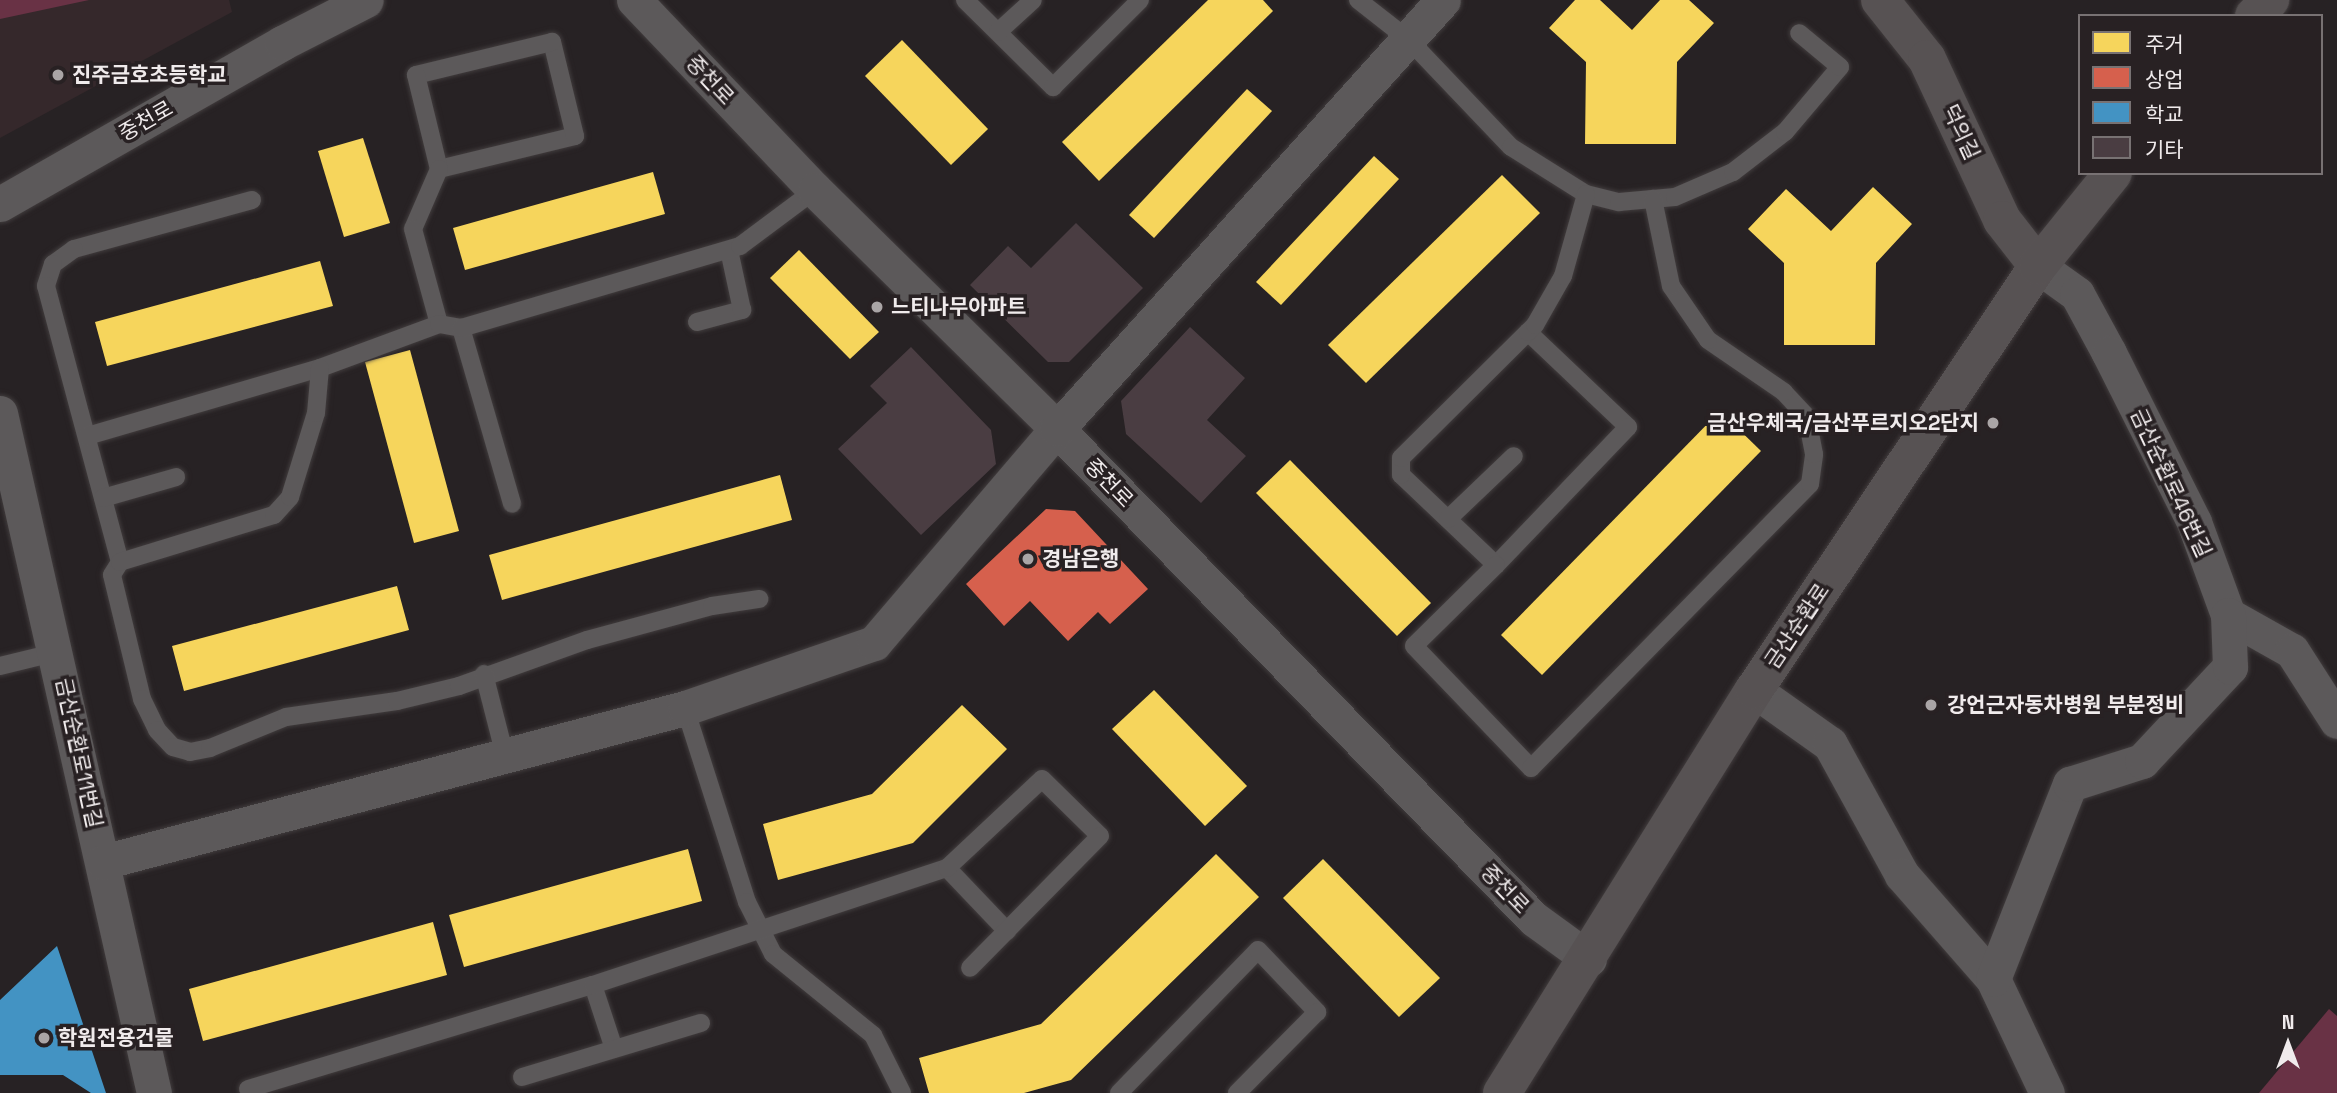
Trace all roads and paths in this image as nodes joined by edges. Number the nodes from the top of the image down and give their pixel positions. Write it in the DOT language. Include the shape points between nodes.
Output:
graph roads {
  1 [pos="366,0"];
  2 [pos="634,0"];
  3 [pos="965,0"];
  4 [pos="1033,0"];
  5 [pos="1140,0"];
  6 [pos="1358,0"];
  7 [pos="1443,0"];
  8 [pos="1880,0"];
  9 [pos="2270,0"];
  10 [pos="2256,14"];
  11 [pos="998,32"];
  12 [pos="1799,33"];
  13 [pos="1408,39"];
  14 [pos="439,169"];
  15 [pos="2111,175"];
  16 [pos="815,190"];
  17 [pos="1586,194"];
  18 [pos="1653,199"];
  19 [pos="252,200"];
  20 [pos="0,204"];
  21 [pos="729,250"];
  22 [pos="2038,266"];
  23 [pos="697,322"];
  24 [pos="439,324"];
  25 [pos="461,328"];
  26 [pos="1528,332"];
  27 [pos="320,368"];
  28 [pos="0,413"];
  29 [pos="1057,429"];
  30 [pos="87,436"];
  31 [pos="1514,456"];
  32 [pos="176,477"];
  33 [pos="103,498"];
  34 [pos="512,504"];
  35 [pos="1448,519"];
  36 [pos="120,562"];
  37 [pos="1496,565"];
  38 [pos="760,599"];
  39 [pos="2228,615"];
  40 [pos="57,652"];
  41 [pos="0,666"];
  42 [pos="484,674"];
  43 [pos="1754,690"];
  44 [pos="685,708"];
  45 [pos="2337,722"];
  46 [pos="505,756"];
  47 [pos="103,862"];
  48 [pos="947,868"];
  49 [pos="760,930"];
  50 [pos="1007,930"];
  51 [pos="1589,959"];
  52 [pos="970,968"];
  53 [pos="1993,979"];
  54 [pos="593,985"];
  55 [pos="701,1023"];
  56 [pos="614,1049"];
  57 [pos="522,1077"];
  58 [pos="248,1089"];
  59 [pos="154,1093"];
  60 [pos="902,1093"];
  61 [pos="1119,1093"];
  62 [pos="1237,1093"];
  63 [pos="1502,1093"];
  64 [pos="2047,1093"];
  1 -- 20 [label="street, 중천로"];
  2 -- 16 [label="street, 중천로"];
  3 -- 11 [label="lane"];
  4 -- 11 [label="lane"];
  5 -- 11 [label="lane" via="1053,87"];
  6 -- 13 [label="lane"];
  7 -- 13 [label="street"];
  8 -- 22 [label="street, 덕의길" via="1927,59 2002,220"];
  9 -- 10 [label="street"];
  12 -- 18 [label="lane" via="1840,67 1785,132 1733,172 1675,197"];
  13 -- 17 [label="lane" via="1511,147"];
  13 -- 29 [label="street"];
  14 -- 14 [label="lane" via="416,75 552,43 575,136"];
  14 -- 24 [label="lane" via="413,229"];
  15 -- 22 [label="street, 금산순환로"];
  16 -- 21 [label="lane"];
  16 -- 29 [label="street, 중천로"];
  17 -- 18 [label="lane" via="1619,202"];
  17 -- 26 [label="lane" via="1563,276"];
  18 -- 37 [label="lane" via="1671,286 1709,340 1784,392 1807,417 1814,454 1810,484 1531,768 1414,646"];
  19 -- 30 [label="lane" via="74,249 53,264 46,286"];
  21 -- 23 [label="lane" via="742,310"];
  21 -- 25 [label="lane"];
  22 -- 39 [label="street, 금산순환로46번길" via="2077,294 2194,522"];
  22 -- 43 [label="street, 금산순환로"];
  24 -- 25 [label="lane"];
  24 -- 27 [label="lane"];
  25 -- 34 [label="lane"];
  26 -- 35 [label="lane" via="1401,458 1401,475"];
  26 -- 37 [label="lane" via="1628,427"];
  27 -- 30 [label="lane"];
  27 -- 36 [label="lane" via="316,413 290,497 274,515"];
  28 -- 40 [label="street, 금산순환로11번길"];
  29 -- 44 [label="street" via="874,643"];
  29 -- 51 [label="street, 중천로" via="1534,919"];
  30 -- 33 [label="lane"];
  31 -- 35 [label="lane"];
  32 -- 33 [label="lane"];
  33 -- 36 [label="lane"];
  35 -- 37 [label="lane"];
  36 -- 42 [label="lane" via="112,576 142,699 157,730 173,747 190,752 286,718 397,701 459,686"];
  38 -- 42 [label="lane" via="712,606"];
  39 -- 45 [label="street" via="2292,651"];
  39 -- 53 [label="street, 금산순환로46번길" via="2230,667 2142,761 2070,784"];
  40 -- 41 [label="lane"];
  40 -- 47 [label="street, 금산순환로11번길"];
  42 -- 46 [label="lane"];
  43 -- 51 [label="street, 금산순환로"];
  43 -- 53 [label="street" via="1830,744 1902,875"];
  44 -- 46 [label="street"];
  44 -- 49 [label="lane"];
  46 -- 47 [label="street"];
  47 -- 59 [label="street, 금산순환로11번길"];
  48 -- 49 [label="lane"];
  48 -- 50 [label="lane"];
  48 -- 50 [label="lane" via="1042,779 1100,836"];
  49 -- 54 [label="lane"];
  49 -- 60 [label="lane" via="773,954 873,1035"];
  50 -- 52 [label="lane"];
  51 -- 63 [label="street, 금산순환로"];
  53 -- 64 [label="street"];
  54 -- 56 [label="lane"];
  54 -- 58 [label="lane"];
  55 -- 56 [label="lane"];
  56 -- 57 [label="lane"];
  61 -- 62 [label="lane" via="1258,950 1317,1012"];
}
